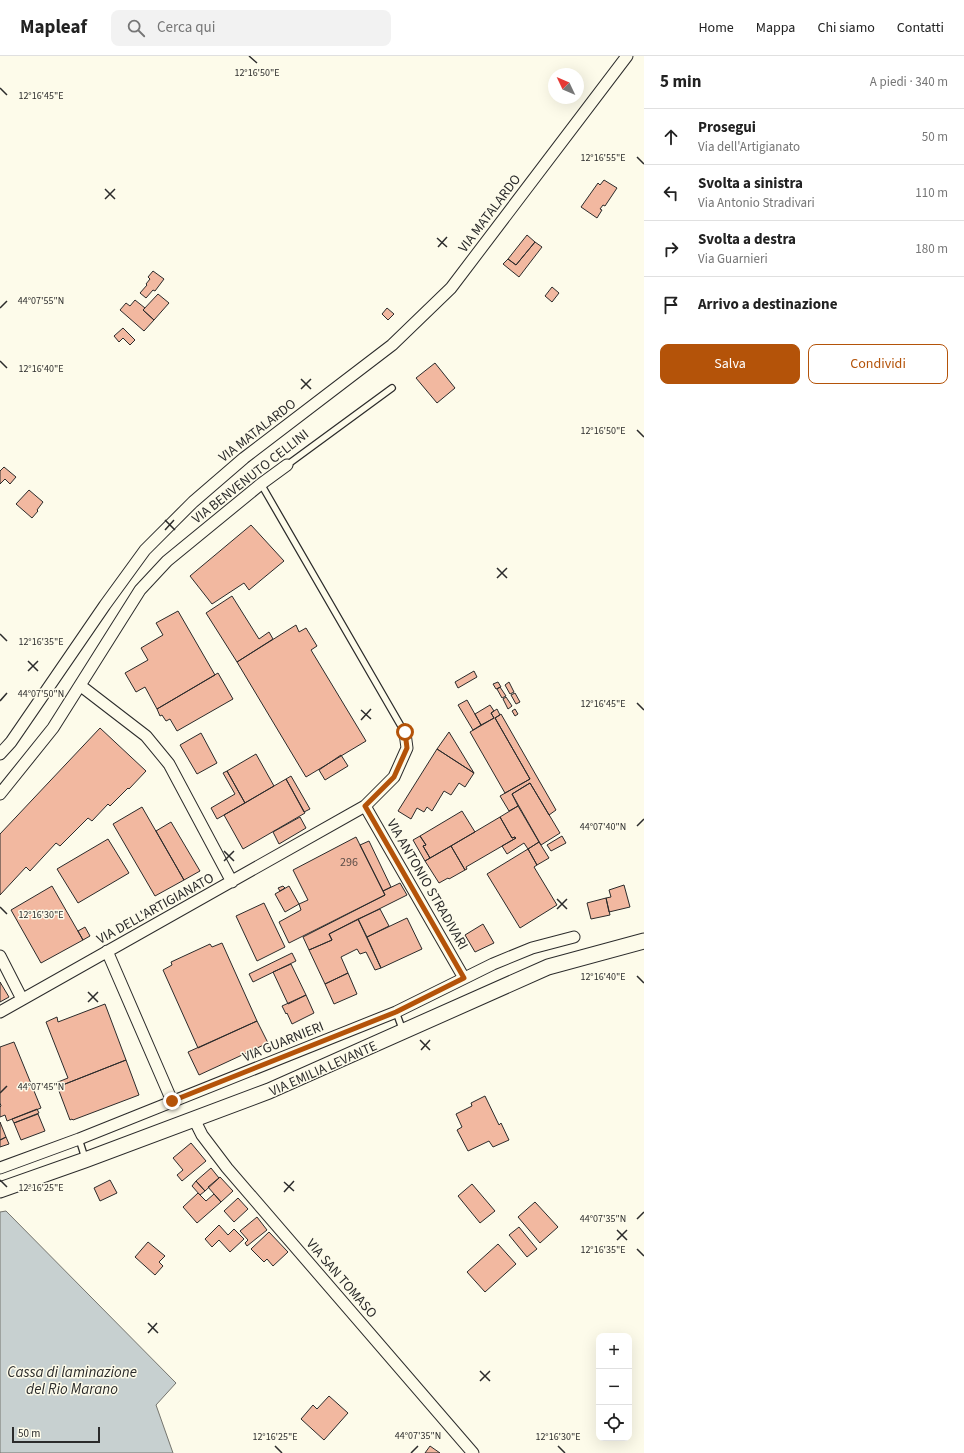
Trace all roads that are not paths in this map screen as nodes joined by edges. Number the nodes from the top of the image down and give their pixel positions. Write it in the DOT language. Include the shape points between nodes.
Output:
graph roads {
  1 [pos="627,56"];
  2 [pos="392,388"];
  3 [pos="287,465"];
  4 [pos="261,484"];
  5 [pos="80,686"];
  6 [pos="405,732"];
  7 [pos="0,754"];
  8 [pos="0,794"];
  9 [pos="365,806"];
  10 [pos="232,882"];
  11 [pos="574,937"];
  12 [pos="644,941"];
  13 [pos="107,951"];
  14 [pos="0,956"];
  15 [pos="464,978"];
  16 [pos="22,1000"];
  17 [pos="0,1012"];
  18 [pos="396,1012"];
  19 [pos="404,1032"];
  20 [pos="172,1101"];
  21 [pos="194,1119"];
  22 [pos="79,1139"];
  23 [pos="85,1160"];
  24 [pos="0,1168"];
  25 [pos="0,1190"];
  26 [pos="473,1453"];
  1 -- 7 [label="street, VIA MATALARDO" via="451,288 392,344 244,458 198,497 145,550 11,742"];
  2 -- 3 [label="lane, VIA BENVENUTO CELLINI"];
  3 -- 4 [label="street, VIA BENVENUTO CELLINI"];
  4 -- 5 [label="street, VIA BENVENUTO CELLINI" via="167,561 140,590"];
  4 -- 6 [label="lane"];
  5 -- 8 [label="street, VIA BENVENUTO CELLINI" via="53,728"];
  5 -- 10 [label="street" via="146,736 169,764"];
  6 -- 9 [label="street, VIA DELL'ARTIGIANATO" via="407,748 394,777"];
  9 -- 10 [label="street, VIA DELL'ARTIGIANATO"];
  9 -- 15 [label="street, VIA ANTONIO STRADIVARI"];
  10 -- 13 [label="street, VIA DELL'ARTIGIANATO"];
  11 -- 15 [label="street, VIA GUARNIERI" via="532,948"];
  12 -- 19 [label="main road, VIA EMILIA LEVANTE" via="548,967"];
  13 -- 16 [label="street, VIA DELL'ARTIGIANATO"];
  13 -- 20 [label="street"];
  14 -- 16 [label="street"];
  15 -- 18 [label="street, VIA GUARNIERI"];
  16 -- 17 [label="street, VIA DELL'ARTIGIANATO"];
  18 -- 19 [label="lane"];
  18 -- 20 [label="street, VIA GUARNIERI"];
  19 -- 21 [label="main road, VIA EMILIA LEVANTE" via="269,1092"];
  20 -- 22 [label="street, VIA GUARNIERI"];
  21 -- 23 [label="main road, VIA EMILIA LEVANTE"];
  21 -- 26 [label="street, VIA SAN TOMASO" via="202,1135 227,1168"];
  22 -- 23 [label="lane"];
  22 -- 24 [label="street, VIA GUARNIERI"];
  23 -- 25 [label="main road, VIA EMILIA LEVANTE"];
}
